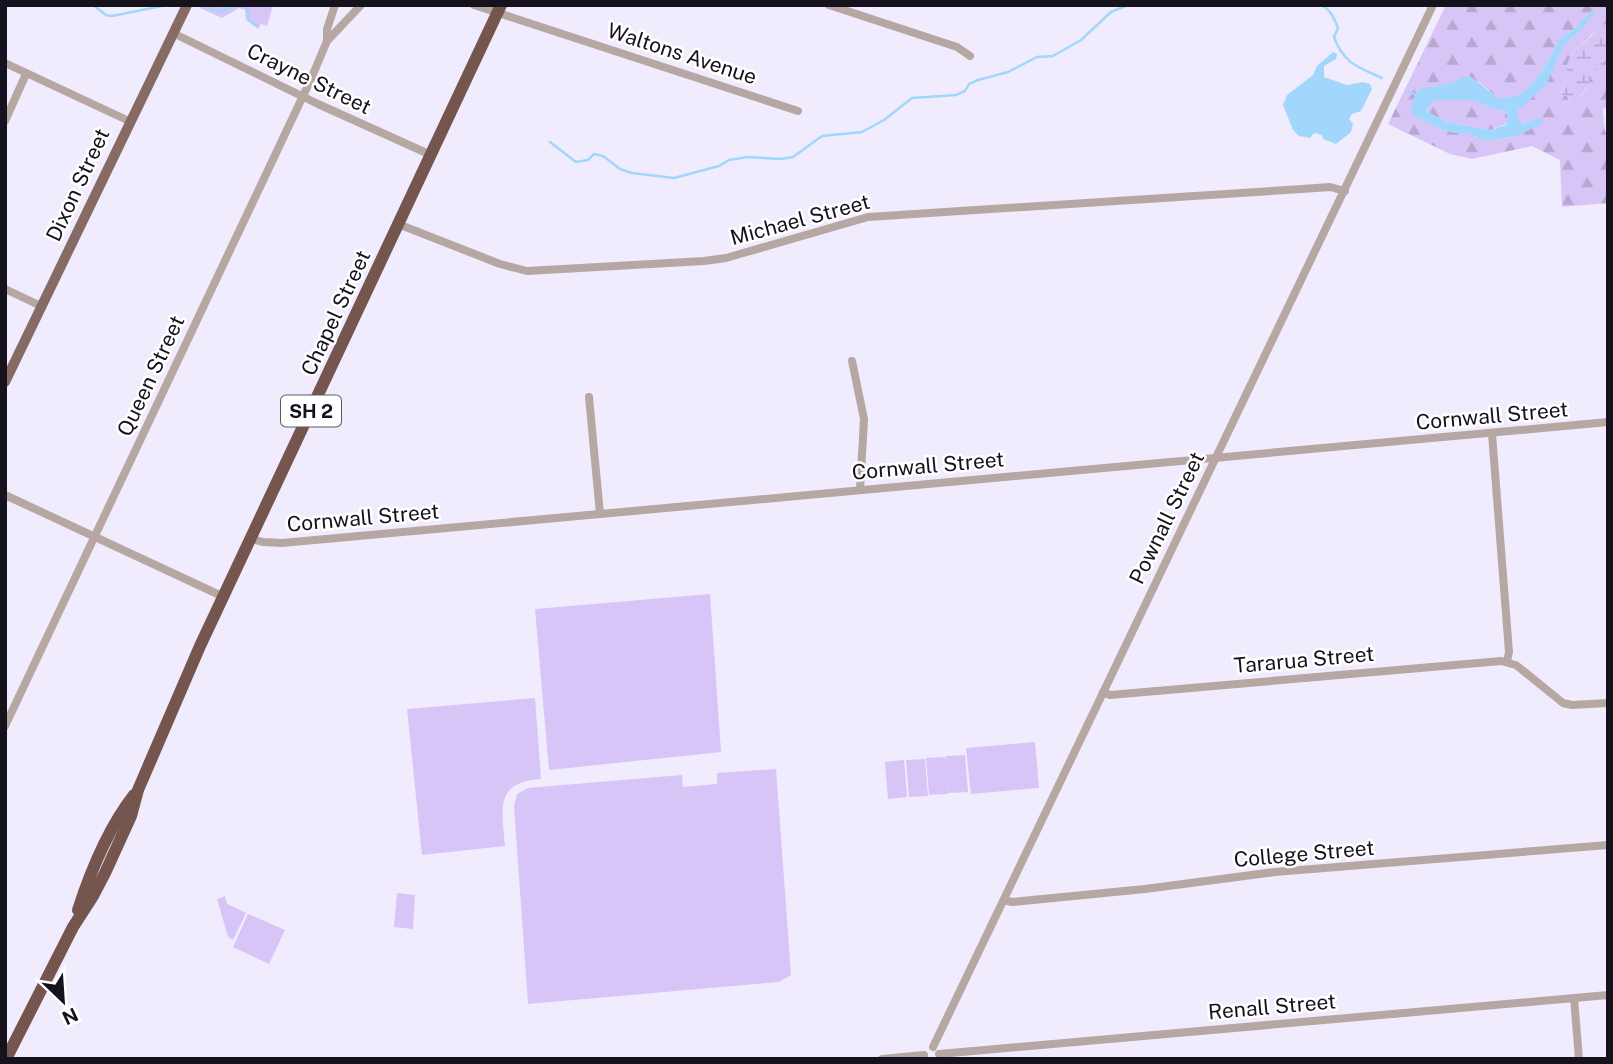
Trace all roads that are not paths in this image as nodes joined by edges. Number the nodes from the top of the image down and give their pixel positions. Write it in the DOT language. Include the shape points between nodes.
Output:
graph roads {
  1 [pos="187,5"];
  2 [pos="335,5"];
  3 [pos="361,5"];
  4 [pos="474,5"];
  5 [pos="829,5"];
  6 [pos="1433,5"];
  7 [pos="500,9"];
  8 [pos="173,33"];
  9 [pos="327,41"];
  10 [pos="970,56"];
  11 [pos="5,63"];
  12 [pos="26,74"];
  13 [pos="303,96"];
  14 [pos="799,111"];
  15 [pos="5,121"];
  16 [pos="129,121"];
  17 [pos="431,155"];
  18 [pos="1345,191"];
  19 [pos="398,224"];
  20 [pos="5,289"];
  21 [pos="41,306"];
  22 [pos="852,361"];
  23 [pos="5,382"];
  24 [pos="589,397"];
  25 [pos="1608,422"];
  26 [pos="1492,434"];
  27 [pos="1215,458"];
  28 [pos="860,490"];
  29 [pos="5,495"];
  30 [pos="600,514"];
  31 [pos="93,538"];
  32 [pos="251,538"];
  33 [pos="224,597"];
  34 [pos="1507,661"];
  35 [pos="1103,692"];
  36 [pos="1608,703"];
  37 [pos="5,726"];
  38 [pos="1608,845"];
  39 [pos="1004,900"];
  40 [pos="1608,995"];
  41 [pos="1574,998"];
  42 [pos="933,1047"];
  43 [pos="939,1056"];
  44 [pos="925,1057"];
  45 [pos="6,1059"];
  46 [pos="882,1059"];
  47 [pos="1579,1059"];
  1 -- 8 [label="main road, Dixon Street"];
  2 -- 9 [label="street, Queen Street"];
  3 -- 9 [label="street, Queen Street"];
  4 -- 7 [label="street, Waltons Avenue"];
  5 -- 10 [label="street" via="957,47"];
  6 -- 18 [label="street, Pownall Street"];
  7 -- 14 [label="street, Waltons Avenue"];
  7 -- 17 [label="highway, Chapel Street / SH 2"];
  8 -- 13 [label="street, Crayne Street"];
  8 -- 16 [label="main road, Dixon Street"];
  9 -- 13 [label="street, Queen Street"];
  11 -- 12 [label="street"];
  12 -- 15 [label="street"];
  12 -- 16 [label="street"];
  13 -- 17 [label="street, Crayne Street"];
  13 -- 31 [label="street, Queen Street"];
  16 -- 21 [label="main road, Dixon Street"];
  17 -- 19 [label="highway, Chapel Street / SH 2"];
  18 -- 19 [label="street, Michael Street" via="1311,188 880,216 726,258 527,271"];
  18 -- 27 [label="street, Pownall Street"];
  19 -- 32 [label="highway, Chapel Street / SH 2"];
  20 -- 21 [label="street"];
  21 -- 23 [label="main road, Dixon Street"];
  22 -- 28 [label="street" via="864,419"];
  24 -- 30 [label="street"];
  25 -- 26 [label="street, Cornwall Street"];
  26 -- 27 [label="street, Cornwall Street"];
  26 -- 34 [label="street"];
  27 -- 28 [label="street, Cornwall Street"];
  27 -- 35 [label="street, Pownall Street"];
  28 -- 30 [label="street, Cornwall Street"];
  29 -- 31 [label="street"];
  30 -- 32 [label="street, Cornwall Street" via="282,543"];
  31 -- 33 [label="street"];
  31 -- 37 [label="street, Queen Street"];
  32 -- 33 [label="highway, Chapel Street / SH 2"];
  33 -- 45 [label="highway, Chapel Street / SH 2" via="112,858"];
  34 -- 35 [label="street, Tararua Street" via="1110,695"];
  34 -- 36 [label="street" via="1563,703"];
  35 -- 39 [label="street, Pownall Street"];
  38 -- 39 [label="street, College Street"];
  39 -- 42 [label="street, Pownall Street"];
  40 -- 41 [label="street, Renall Street"];
  41 -- 43 [label="street, Renall Street"];
  41 -- 47 [label="street"];
  42 -- 43 [label="street"];
  42 -- 44 [label="street" via="926,1049"];
  44 -- 46 [label="street"];
}
